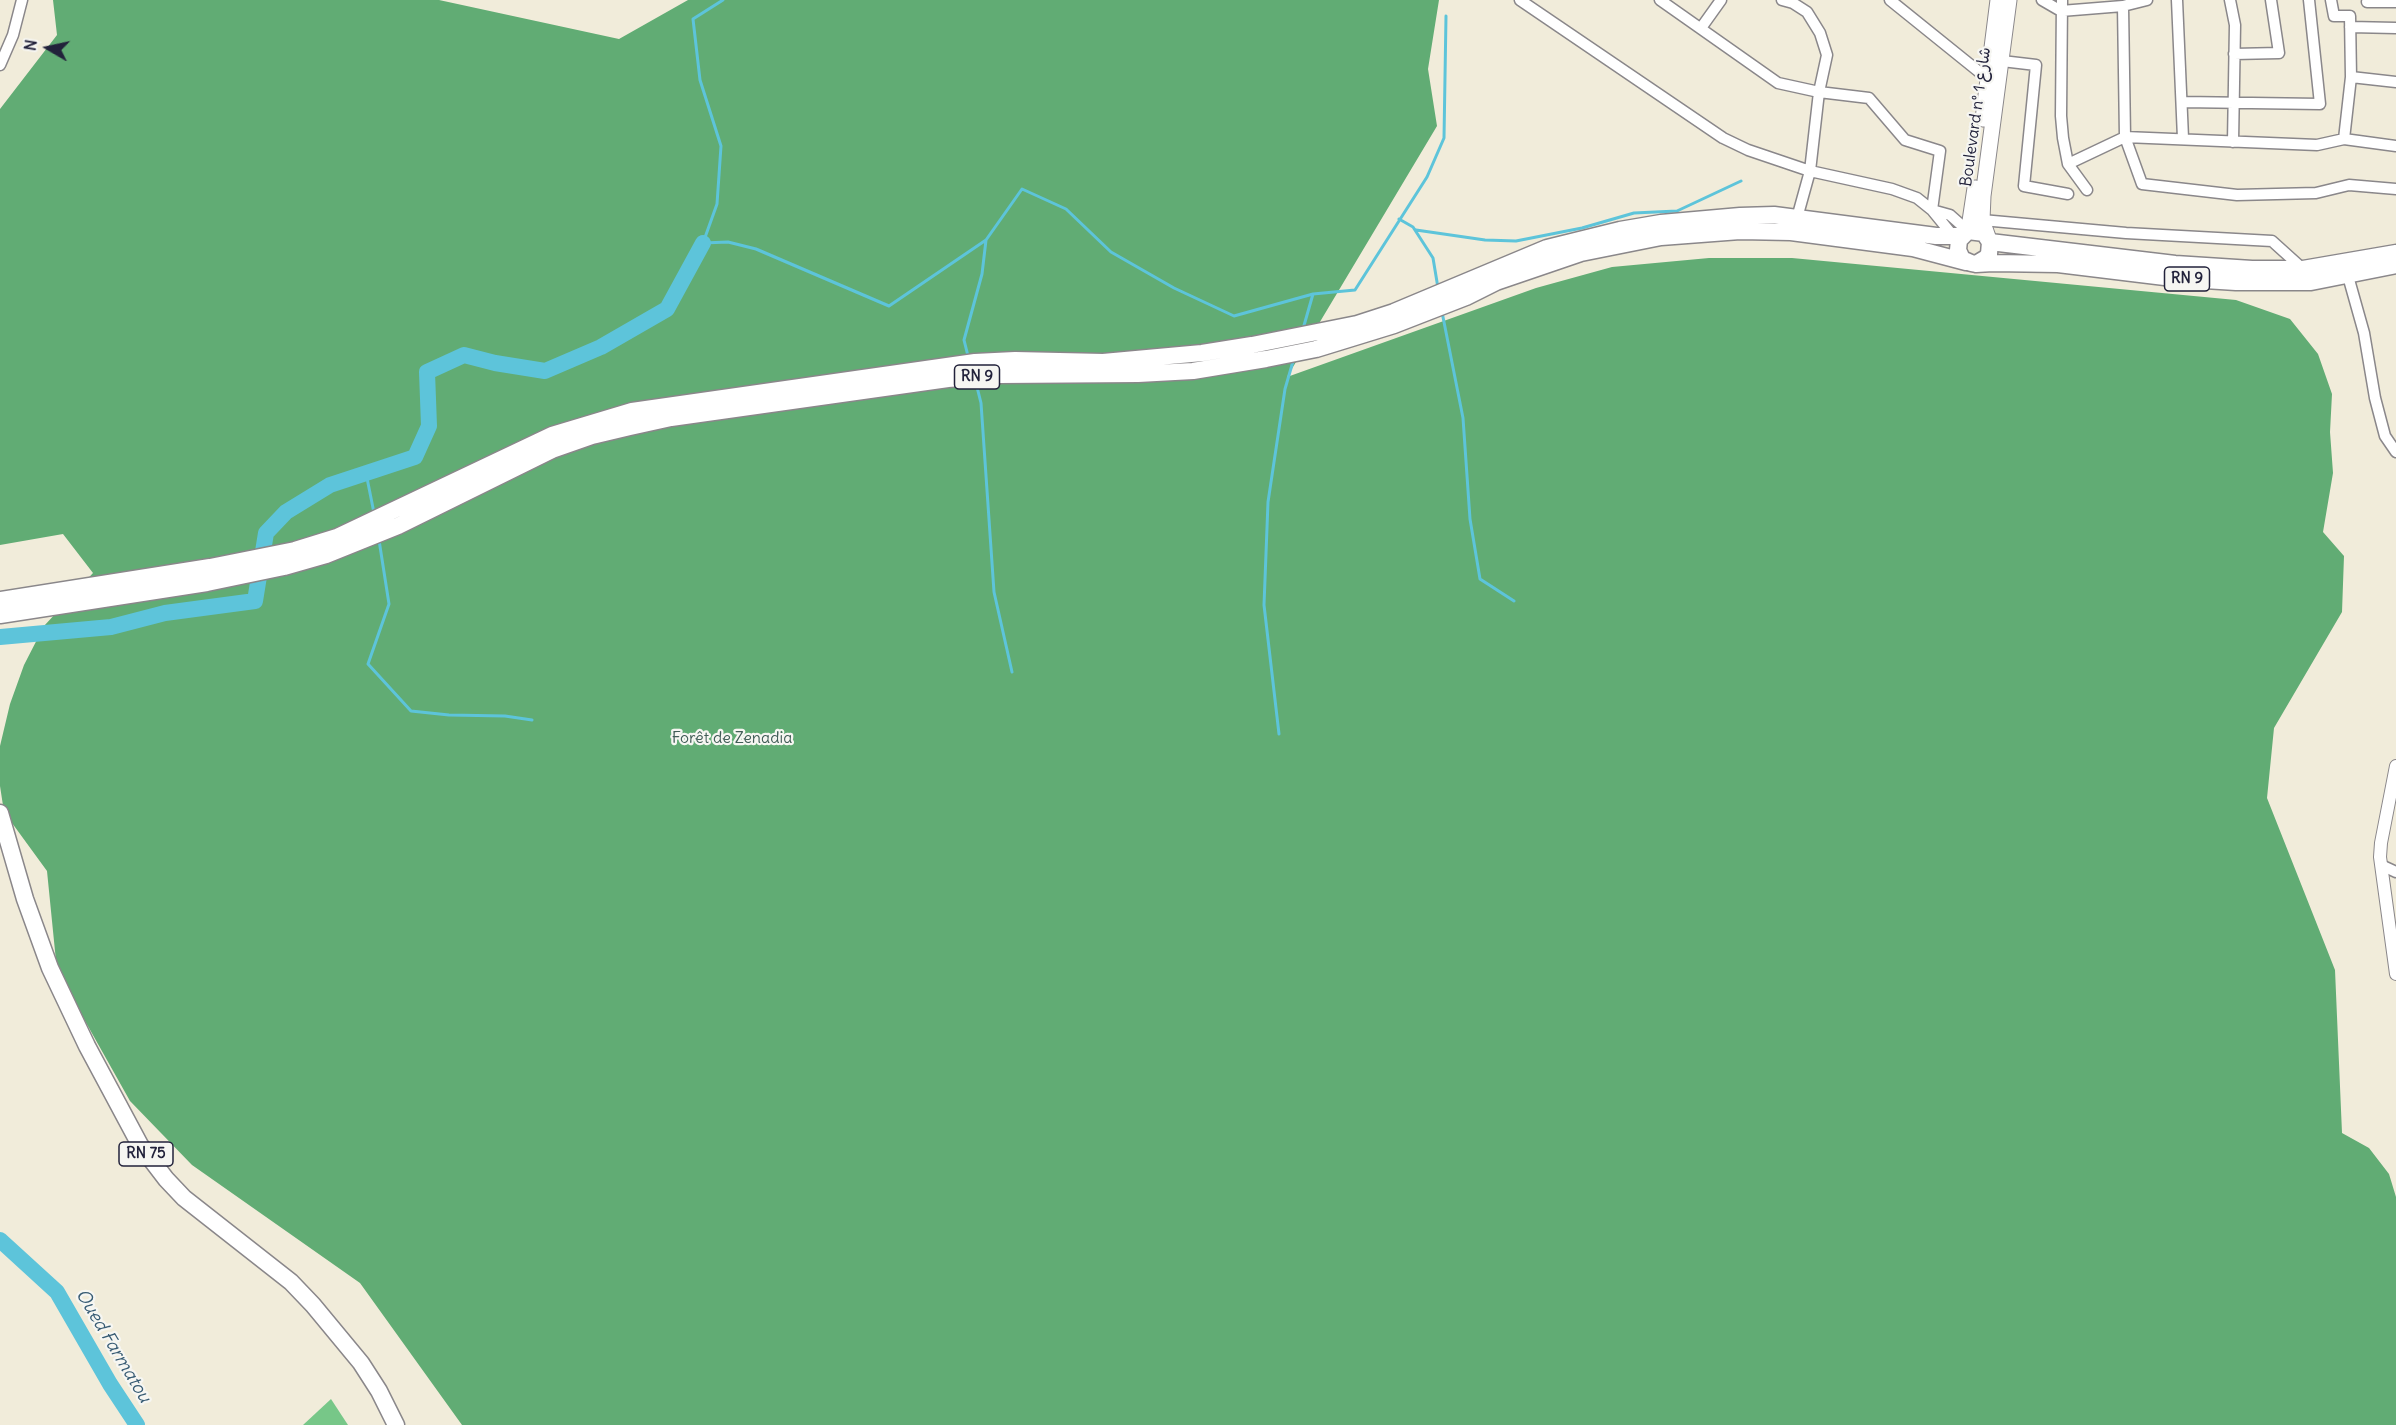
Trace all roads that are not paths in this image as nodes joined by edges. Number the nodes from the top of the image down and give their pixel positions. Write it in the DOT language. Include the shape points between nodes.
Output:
graph roads {
  1 [pos="22,0"];
  2 [pos="1520,0"];
  3 [pos="1660,0"];
  4 [pos="1721,0"];
  5 [pos="1782,0"];
  6 [pos="1998,0"];
  7 [pos="2009,0"];
  8 [pos="2042,0"];
  9 [pos="2147,0"];
  10 [pos="2177,0"];
  11 [pos="2230,0"];
  12 [pos="2271,0"];
  13 [pos="2309,0"];
  14 [pos="2331,0"];
  15 [pos="1897,2"];
  16 [pos="2367,2"];
  17 [pos="2396,2"];
  18 [pos="2061,5"];
  19 [pos="2123,6"];
  20 [pos="2350,27"];
  21 [pos="1701,28"];
  22 [pos="2396,28"];
  23 [pos="2234,54"];
  24 [pos="2002,61"];
  25 [pos="0,66"];
  26 [pos="2351,77"];
  27 [pos="1988,79"];
  28 [pos="2396,82"];
  29 [pos="1819,92"];
  30 [pos="2182,102"];
  31 [pos="2234,103"];
  32 [pos="2125,137"];
  33 [pos="2183,138"];
  34 [pos="2344,139"];
  35 [pos="2233,142"];
  36 [pos="2396,146"];
  37 [pos="2068,164"];
  38 [pos="1810,171"];
  39 [pos="2087,189"];
  40 [pos="2396,189"];
  41 [pos="2068,194"];
  42 [pos="1932,210"];
  43 [pos="1797,218"];
  44 [pos="1966,232"];
  45 [pos="1989,240"];
  46 [pos="2396,253"];
  47 [pos="1971,263"];
  48 [pos="2396,265"];
  49 [pos="2303,269"];
  50 [pos="2348,276"];
  51 [pos="2396,452"];
  52 [pos="0,600"];
  53 [pos="0,615"];
  54 [pos="2396,766"];
  55 [pos="0,813"];
  56 [pos="2383,867"];
  57 [pos="2396,872"];
  58 [pos="2394,946"];
  59 [pos="2396,974"];
  60 [pos="396,1425"];
  1 -- 25 [label="street"];
  2 -- 38 [label="street" via="1723,138"];
  3 -- 21 [label="street"];
  4 -- 21 [label="street"];
  5 -- 29 [label="street" via="1807,12 1820,33 1827,54"];
  6 -- 27 [label="main road, Boulevard n° شارع 1"];
  7 -- 24 [label="main road, Boulevard n° شارع 1"];
  8 -- 18 [label="street"];
  9 -- 19 [label="street"];
  10 -- 30 [label="street"];
  11 -- 23 [label="street" via="2235,25"];
  12 -- 23 [label="street" via="2279,53"];
  13 -- 31 [label="street" via="2320,104"];
  14 -- 20 [label="street" via="2334,16 2350,16"];
  15 -- 27 [label="street"];
  16 -- 17 [label="street"];
  18 -- 19 [label="street"];
  18 -- 37 [label="street" via="2061,116"];
  19 -- 32 [label="street"];
  20 -- 22 [label="street"];
  20 -- 26 [label="street"];
  21 -- 29 [label="street" via="1778,83"];
  23 -- 31 [label="street"];
  24 -- 41 [label="street" via="2036,65 2024,186"];
  24 -- 44 [label="main road, Boulevard n° شارع 1" via="1983,196"];
  26 -- 28 [label="street"];
  26 -- 34 [label="street"];
  27 -- 44 [label="main road, Boulevard n° شارع 1"];
  29 -- 38 [label="street"];
  29 -- 42 [label="street" via="1869,98 1905,140 1940,151"];
  30 -- 31 [label="street"];
  30 -- 33 [label="street"];
  31 -- 35 [label="street"];
  32 -- 33 [label="street"];
  32 -- 37 [label="street"];
  32 -- 40 [label="street" via="2142,184 2237,195 2316,192 2349,185"];
  33 -- 35 [label="street"];
  34 -- 35 [label="street" via="2317,145"];
  34 -- 36 [label="street"];
  37 -- 39 [label="street"];
  38 -- 42 [label="street" via="1892,189 1917,198"];
  38 -- 43 [label="street"];
  42 -- 44 [label="street"];
  42 -- 44 [label="street" via="1950,215"];
  43 -- 44 [label="main road, RN 9" via="1936,236"];
  43 -- 52 [label="main road, RN 9" via="1705,218 1580,239 1514,260 1358,324 1252,345 1103,362 975,362 632,411 552,435 337,537 295,550"];
  44 -- 45 [label="main road" via="1979,231"];
  44 -- 47 [label="main road" via="1959,254"];
  44 -- 49 [label="street" via="2126,233 2272,241"];
  45 -- 47 [label="main road" via="1986,258"];
  45 -- 49 [label="main road" via="2175,264"];
  46 -- 49 [label="main road"];
  47 -- 50 [label="main road, RN 9" via="2058,264 2236,282 2311,282"];
  47 -- 53 [label="main road, RN 9" via="1913,248 1791,232 1661,237 1581,253 1496,282 1394,326 1266,359 1193,371 948,379 630,427 552,450 398,526 326,555 207,583"];
  48 -- 50 [label="main road, RN 9"];
  50 -- 51 [label="street" via="2385,436"];
  54 -- 56 [label="street" via="2380,843"];
  55 -- 60 [label="main road, RN 75" via="50,968 140,1145 184,1198 291,1282 314,1305 361,1363"];
  56 -- 57 [label="street"];
  56 -- 58 [label="street"];
  58 -- 59 [label="street"];
}
